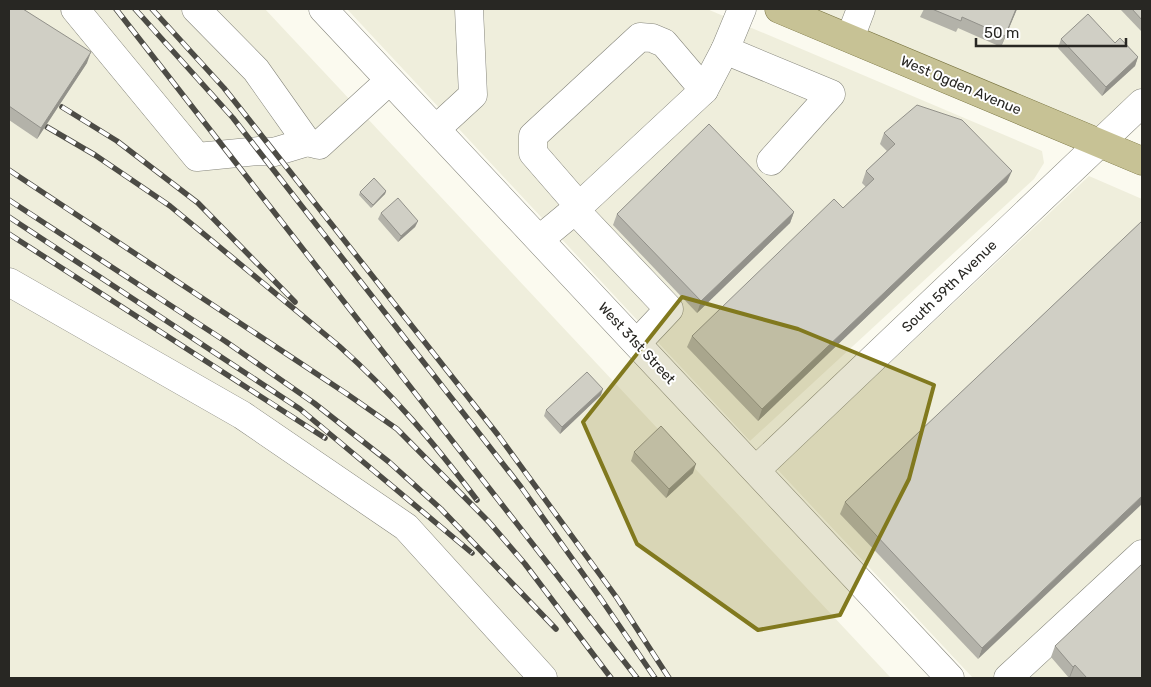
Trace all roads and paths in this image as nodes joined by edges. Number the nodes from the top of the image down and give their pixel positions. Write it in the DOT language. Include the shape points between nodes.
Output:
graph roads {
  1 [pos="75,9"];
  2 [pos="196,9"];
  3 [pos="469,9"];
  4 [pos="742,9"];
  5 [pos="779,9"];
  6 [pos="861,9"];
  7 [pos="327,10"];
  8 [pos="850,38"];
  9 [pos="725,50"];
  10 [pos="389,81"];
  11 [pos="704,90"];
  12 [pos="1142,103"];
  13 [pos="436,129"];
  14 [pos="307,142"];
  15 [pos="1100,143"];
  16 [pos="771,161"];
  17 [pos="1142,161"];
  18 [pos="577,208"];
  19 [pos="540,240"];
  20 [pos="9,282"];
  21 [pos="637,343"];
  22 [pos="756,470"];
  23 [pos="1142,554"];
  24 [pos="544,678"];
  25 [pos="950,678"];
  26 [pos="1008,678"];
  1 -- 14 [label="street" via="197,157 274,152"];
  2 -- 14 [label="street" via="256,70"];
  3 -- 13 [label="street" via="473,94"];
  4 -- 9 [label="street"];
  5 -- 8 [label="main road, West Ogden Avenue"];
  6 -- 8 [label="street"];
  7 -- 10 [label="street, West 31st Street"];
  8 -- 15 [label="main road, West Ogden Avenue"];
  9 -- 11 [label="street"];
  9 -- 16 [label="street" via="831,94"];
  10 -- 13 [label="street, West 31st Street"];
  10 -- 14 [label="street" via="319,145"];
  11 -- 18 [label="street"];
  11 -- 18 [label="street" via="664,44 652,38 640,37 607,65 533,136 533,153"];
  12 -- 15 [label="street, South 59th Avenue"];
  13 -- 19 [label="street, West 31st Street"];
  15 -- 17 [label="main road, West Ogden Avenue"];
  15 -- 22 [label="street, South 59th Avenue"];
  18 -- 19 [label="street"];
  18 -- 21 [label="street" via="669,309"];
  19 -- 21 [label="street, West 31st Street"];
  20 -- 24 [label="street" via="242,416 406,527"];
  21 -- 22 [label="street, West 31st Street"];
  22 -- 25 [label="street, West 31st Street"];
  23 -- 26 [label="street"];
}
